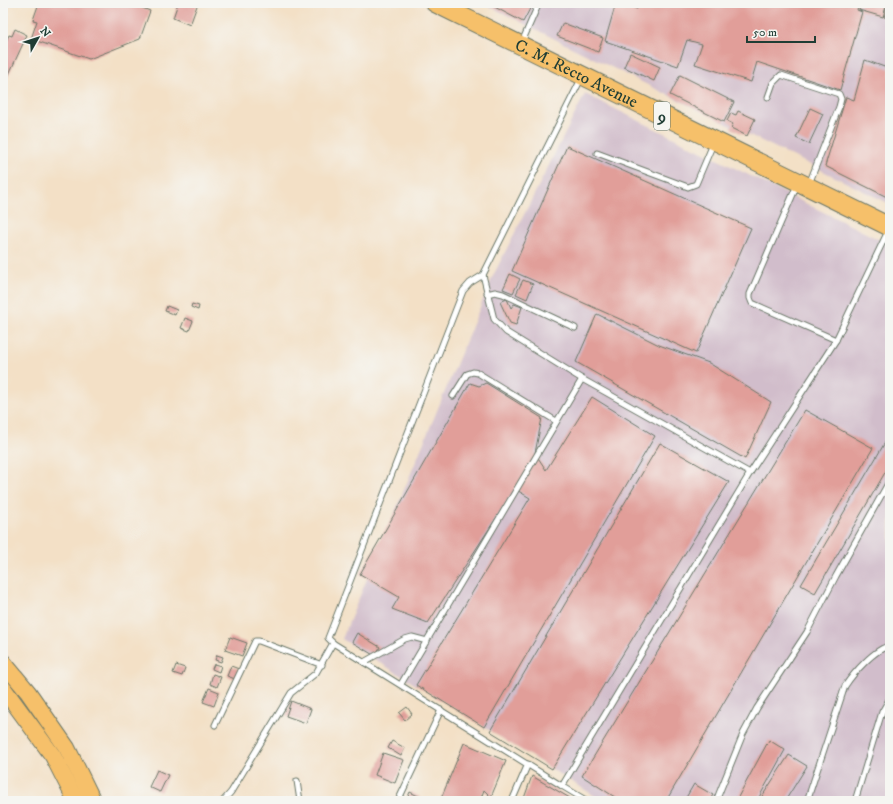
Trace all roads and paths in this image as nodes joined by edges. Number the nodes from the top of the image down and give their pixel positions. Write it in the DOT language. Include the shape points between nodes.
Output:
graph roads {
  1 [pos="435,3"];
  2 [pos="539,3"];
  3 [pos="521,45"];
  4 [pos="582,76"];
  5 [pos="768,97"];
  6 [pos="714,141"];
  7 [pos="596,153"];
  8 [pos="803,184"];
  9 [pos="890,227"];
  10 [pos="483,275"];
  11 [pos="487,294"];
  12 [pos="575,328"];
  13 [pos="836,340"];
  14 [pos="582,380"];
  15 [pos="453,396"];
  16 [pos="556,421"];
  17 [pos="750,473"];
  18 [pos="890,480"];
  19 [pos="427,641"];
  20 [pos="333,643"];
  21 [pos="890,646"];
  22 [pos="3,662"];
  23 [pos="364,662"];
  24 [pos="322,665"];
  25 [pos="401,684"];
  26 [pos="3,688"];
  27 [pos="890,698"];
  28 [pos="442,710"];
  29 [pos="215,725"];
  30 [pos="528,764"];
  31 [pos="297,781"];
  32 [pos="562,786"];
  33 [pos="76,801"];
  34 [pos="93,801"];
  35 [pos="223,801"];
  36 [pos="300,801"];
  37 [pos="398,801"];
  38 [pos="512,801"];
  39 [pos="587,801"];
  40 [pos="716,801"];
  41 [pos="807,801"];
  42 [pos="855,801"];
  1 -- 3 [label="highway, C. M. Recto Avenue / 9"];
  2 -- 3 [label="lane"];
  3 -- 4 [label="highway, C. M. Recto Avenue / 9"];
  4 -- 6 [label="highway, C. M. Recto Avenue / 9"];
  4 -- 10 [label="lane"];
  5 -- 8 [label="lane" via="773,83 781,75 839,94 839,107"];
  6 -- 7 [label="lane" via="696,184 688,188"];
  6 -- 8 [label="highway, C. M. Recto Avenue / 9"];
  8 -- 9 [label="highway, C. M. Recto Avenue / 9"];
  8 -- 13 [label="lane" via="750,298 752,303"];
  9 -- 13 [label="lane"];
  10 -- 11 [label="lane"];
  10 -- 20 [label="lane" via="462,291 328,635"];
  11 -- 12 [label="lane" via="503,294"];
  11 -- 14 [label="lane" via="494,319 501,328"];
  13 -- 17 [label="lane"];
  14 -- 16 [label="lane"];
  14 -- 17 [label="lane"];
  15 -- 16 [label="lane" via="466,374 478,373"];
  16 -- 19 [label="lane" via="523,482"];
  17 -- 32 [label="lane"];
  18 -- 40 [label="lane" via="807,632 753,715"];
  19 -- 23 [label="lane" via="412,637 405,639"];
  19 -- 25 [label="lane"];
  20 -- 23 [label="lane"];
  20 -- 24 [label="lane"];
  21 -- 41 [label="lane" via="872,656 845,686"];
  22 -- 34 [label="main road" via="28,692 67,748"];
  23 -- 25 [label="lane"];
  24 -- 29 [label="lane" via="254,641"];
  24 -- 35 [label="lane" via="291,693"];
  25 -- 28 [label="lane"];
  26 -- 33 [label="main road" via="53,756"];
  27 -- 42 [label="lane" via="882,712"];
  28 -- 30 [label="lane"];
  28 -- 37 [label="lane"];
  30 -- 32 [label="lane"];
  30 -- 38 [label="lane"];
  31 -- 36 [label="lane"];
  32 -- 39 [label="lane"];
}
